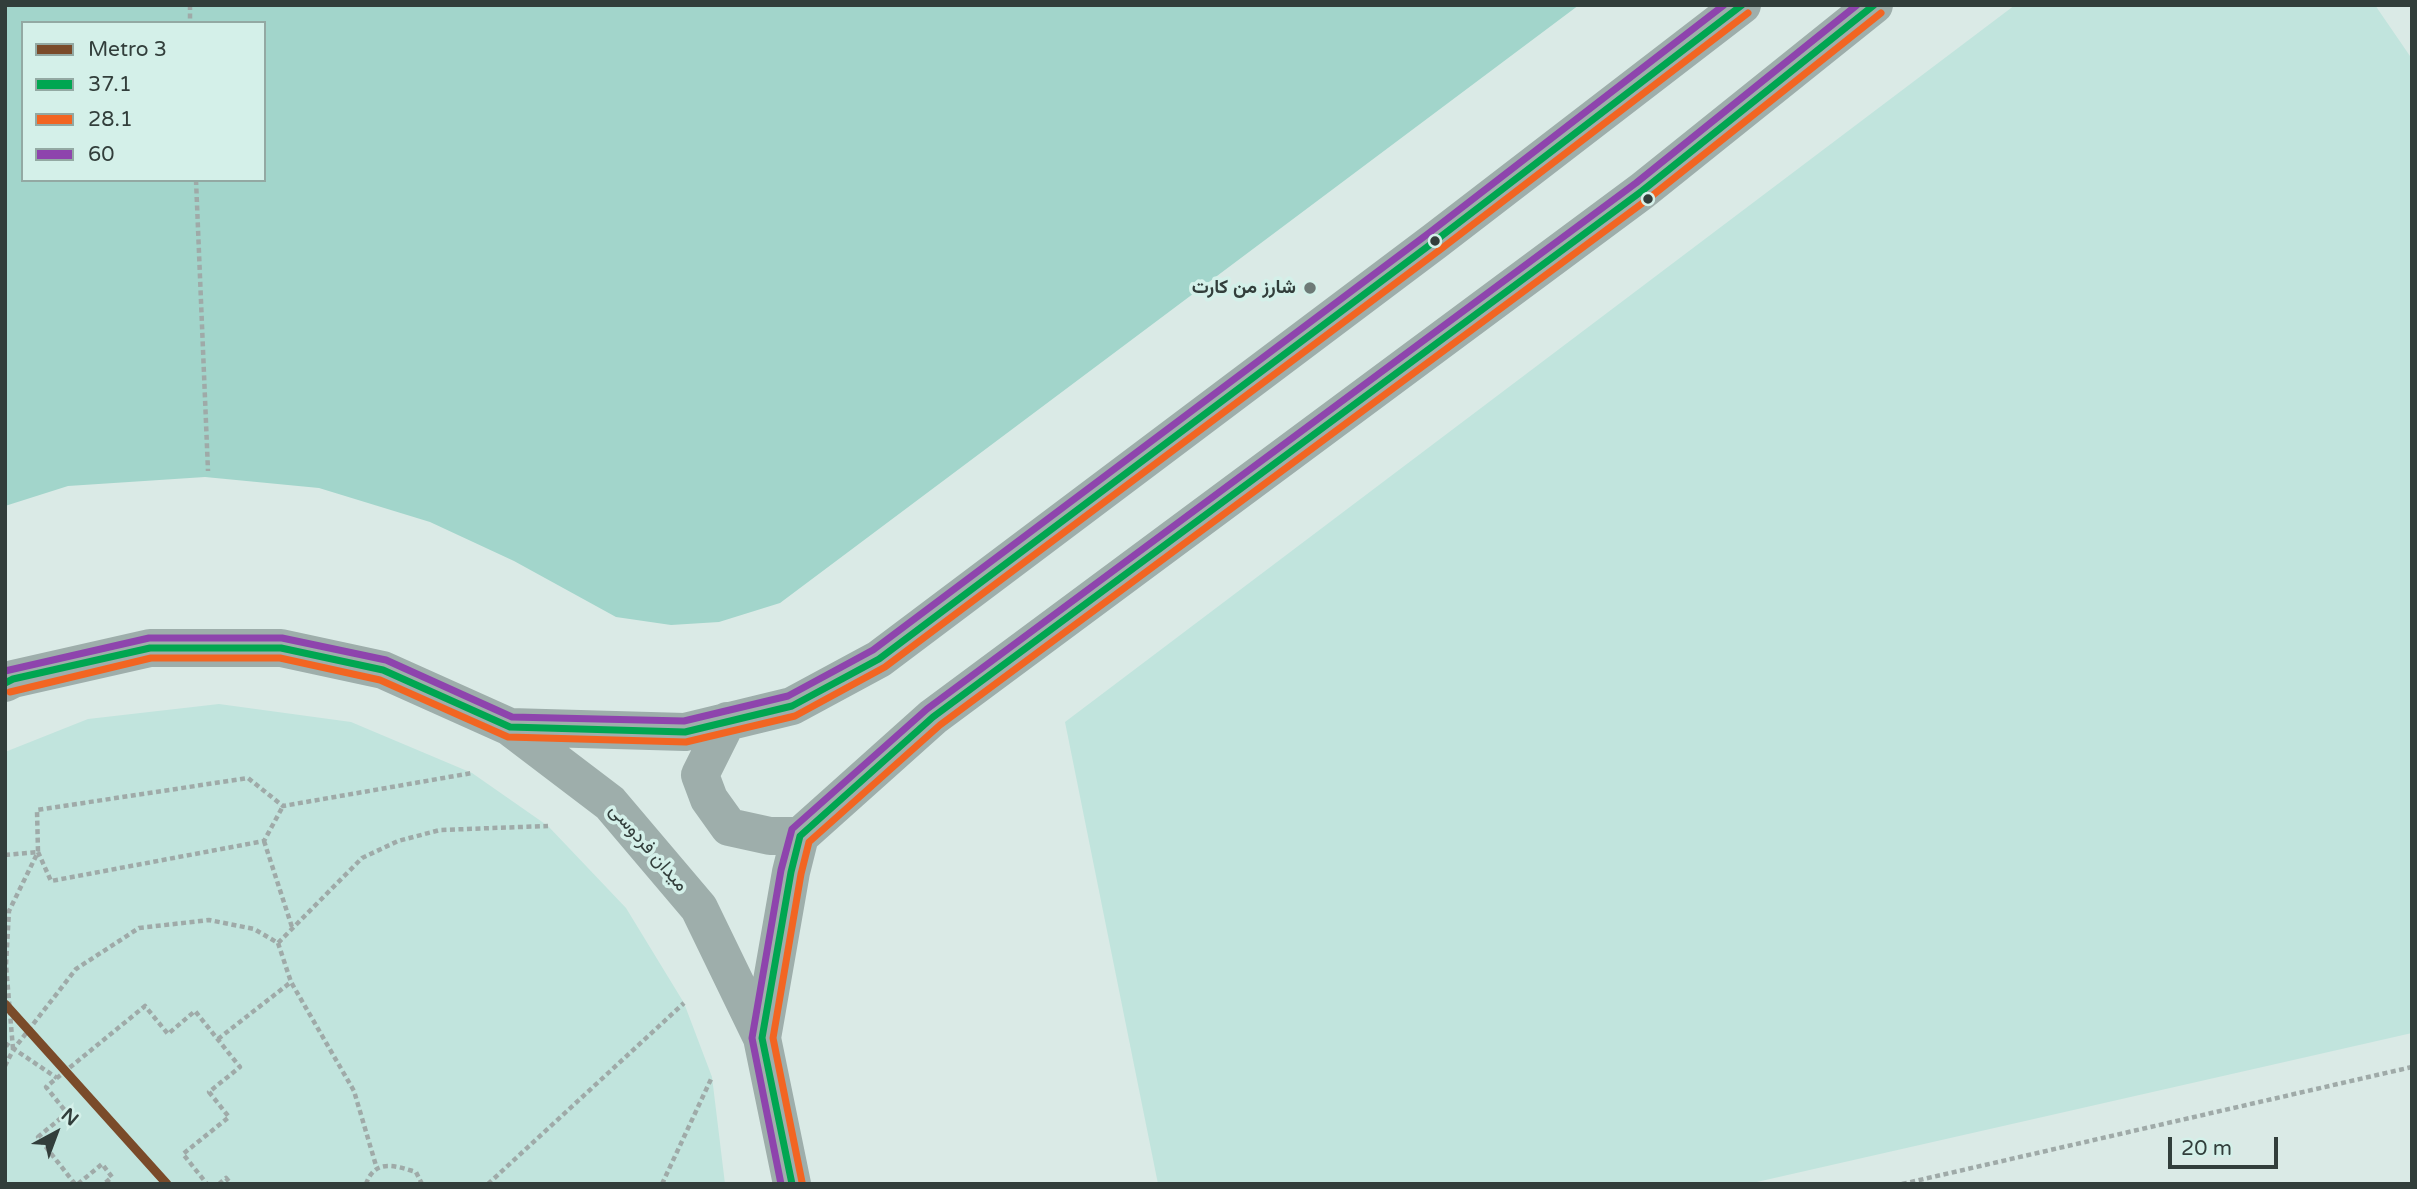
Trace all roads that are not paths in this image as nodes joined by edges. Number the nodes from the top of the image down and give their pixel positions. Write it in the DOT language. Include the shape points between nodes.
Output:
graph roads {
  1 [pos="1742,5"];
  2 [pos="1874,5"];
  3 [pos="8,681"];
  4 [pos="727,722"];
  5 [pos="510,727"];
  6 [pos="800,836"];
  7 [pos="762,1038"];
  8 [pos="792,1184"];
  1 -- 4 [label="main road" via="879,659 792,706"];
  2 -- 6 [label="main road" via="1643,191 933,717"];
  3 -- 5 [label="main road, میدان فردوسی" via="150,648 281,648 383,670"];
  4 -- 5 [label="main road" via="685,732"];
  4 -- 6 [label="main road" via="700,775 709,799 729,827 770,836"];
  5 -- 7 [label="main road, میدان فردوسی" via="610,803 699,908"];
  6 -- 7 [label="main road"];
  7 -- 8 [label="main road, میدان فردوسی"];
}
